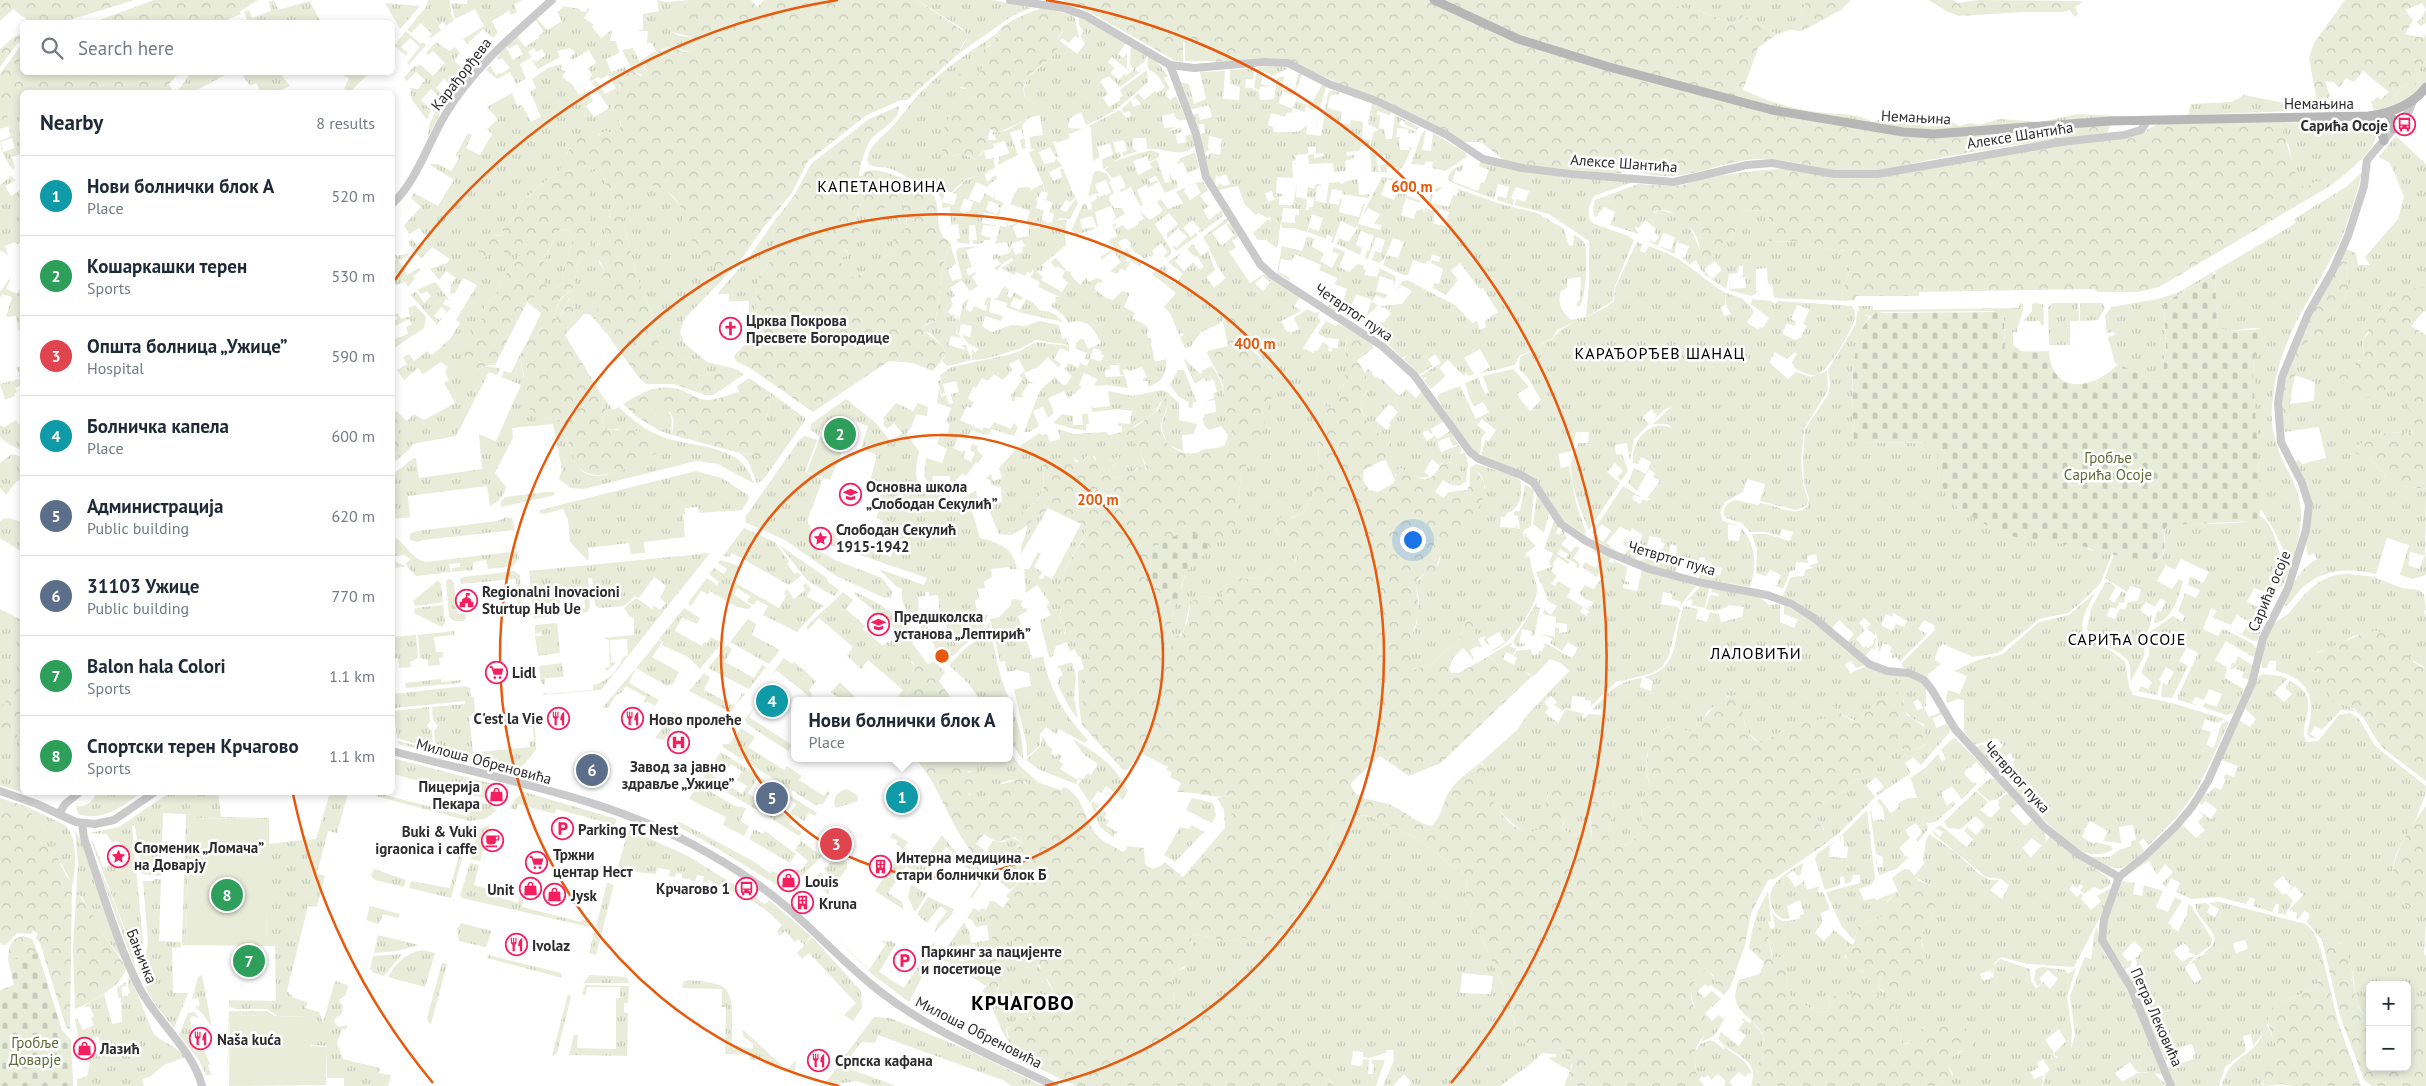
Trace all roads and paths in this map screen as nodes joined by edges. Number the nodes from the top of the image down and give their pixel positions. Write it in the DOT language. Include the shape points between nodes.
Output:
graph roads {
  1 [pos="552,0"];
  2 [pos="1010,0"];
  3 [pos="1434,0"];
  4 [pos="1170,65"];
  5 [pos="2426,87"];
  6 [pos="2413,101"];
  7 [pos="2387,113"];
  8 [pos="2369,116"];
  9 [pos="2148,120"];
  10 [pos="2394,129"];
  11 [pos="2384,141"];
  12 [pos="395,200"];
  13 [pos="395,752"];
  14 [pos="0,791"];
  15 [pos="76,795"];
  16 [pos="151,795"];
  17 [pos="59,814"];
  18 [pos="82,823"];
  19 [pos="2119,877"];
  20 [pos="202,1086"];
  21 [pos="1054,1086"];
  22 [pos="2171,1086"];
  1 -- 12 [label="street, Карађорђева" via="509,37 459,95"];
  2 -- 4 [label="street" via="1064,8 1086,16"];
  3 -- 9 [label="main road, Немањина" via="1510,35 1567,55 1749,105 1866,127 1934,134"];
  4 -- 9 [label="street, Алексе Шантића" via="1194,68 1288,63 1329,84 1378,101 1446,135 1474,154 1499,164 1660,182 1681,182 1758,163 1790,165 1834,174 1878,174 2060,142 2124,135 2141,130"];
  4 -- 19 [label="street, Четвртог пука" via="1196,134 1206,177 1260,264 1272,276 1365,333 1404,365 1476,457 1533,482 1561,524 1610,553 1649,569 1767,595 1792,604 1869,664 1924,680 1955,729 2044,828 2078,854"];
  5 -- 6 [label="main road"];
  6 -- 7 [label="main road, Немањина"];
  6 -- 10 [label="street, Сарића осоје"];
  7 -- 8 [label="main road, Немањина"];
  7 -- 10 [label="main road" via="2392,118"];
  8 -- 9 [label="main road, Немањина"];
  8 -- 11 [label="main road" via="2380,126"];
  10 -- 11 [label="street, Сарића осоје"];
  11 -- 19 [label="street, Сарића осоје" via="2367,160 2364,186 2348,236 2308,314 2282,377 2278,404 2281,442 2302,483 2308,505 2306,530 2288,588 2263,638 2252,684 2208,781 2176,826"];
  13 -- 21 [label="street, Милоша Обреновића" via="614,811 694,845 782,902 868,982 908,1011"];
  14 -- 17 [label="street"];
  15 -- 17 [label="street"];
  16 -- 18 [label="street" via="114,820 101,824"];
  17 -- 18 [label="street"];
  18 -- 20 [label="street, Бањичка" via="91,858 138,985 154,1013 193,1062"];
  19 -- 22 [label="street, Петра Лековића" via="2104,919 2102,940 2131,988"];
}
